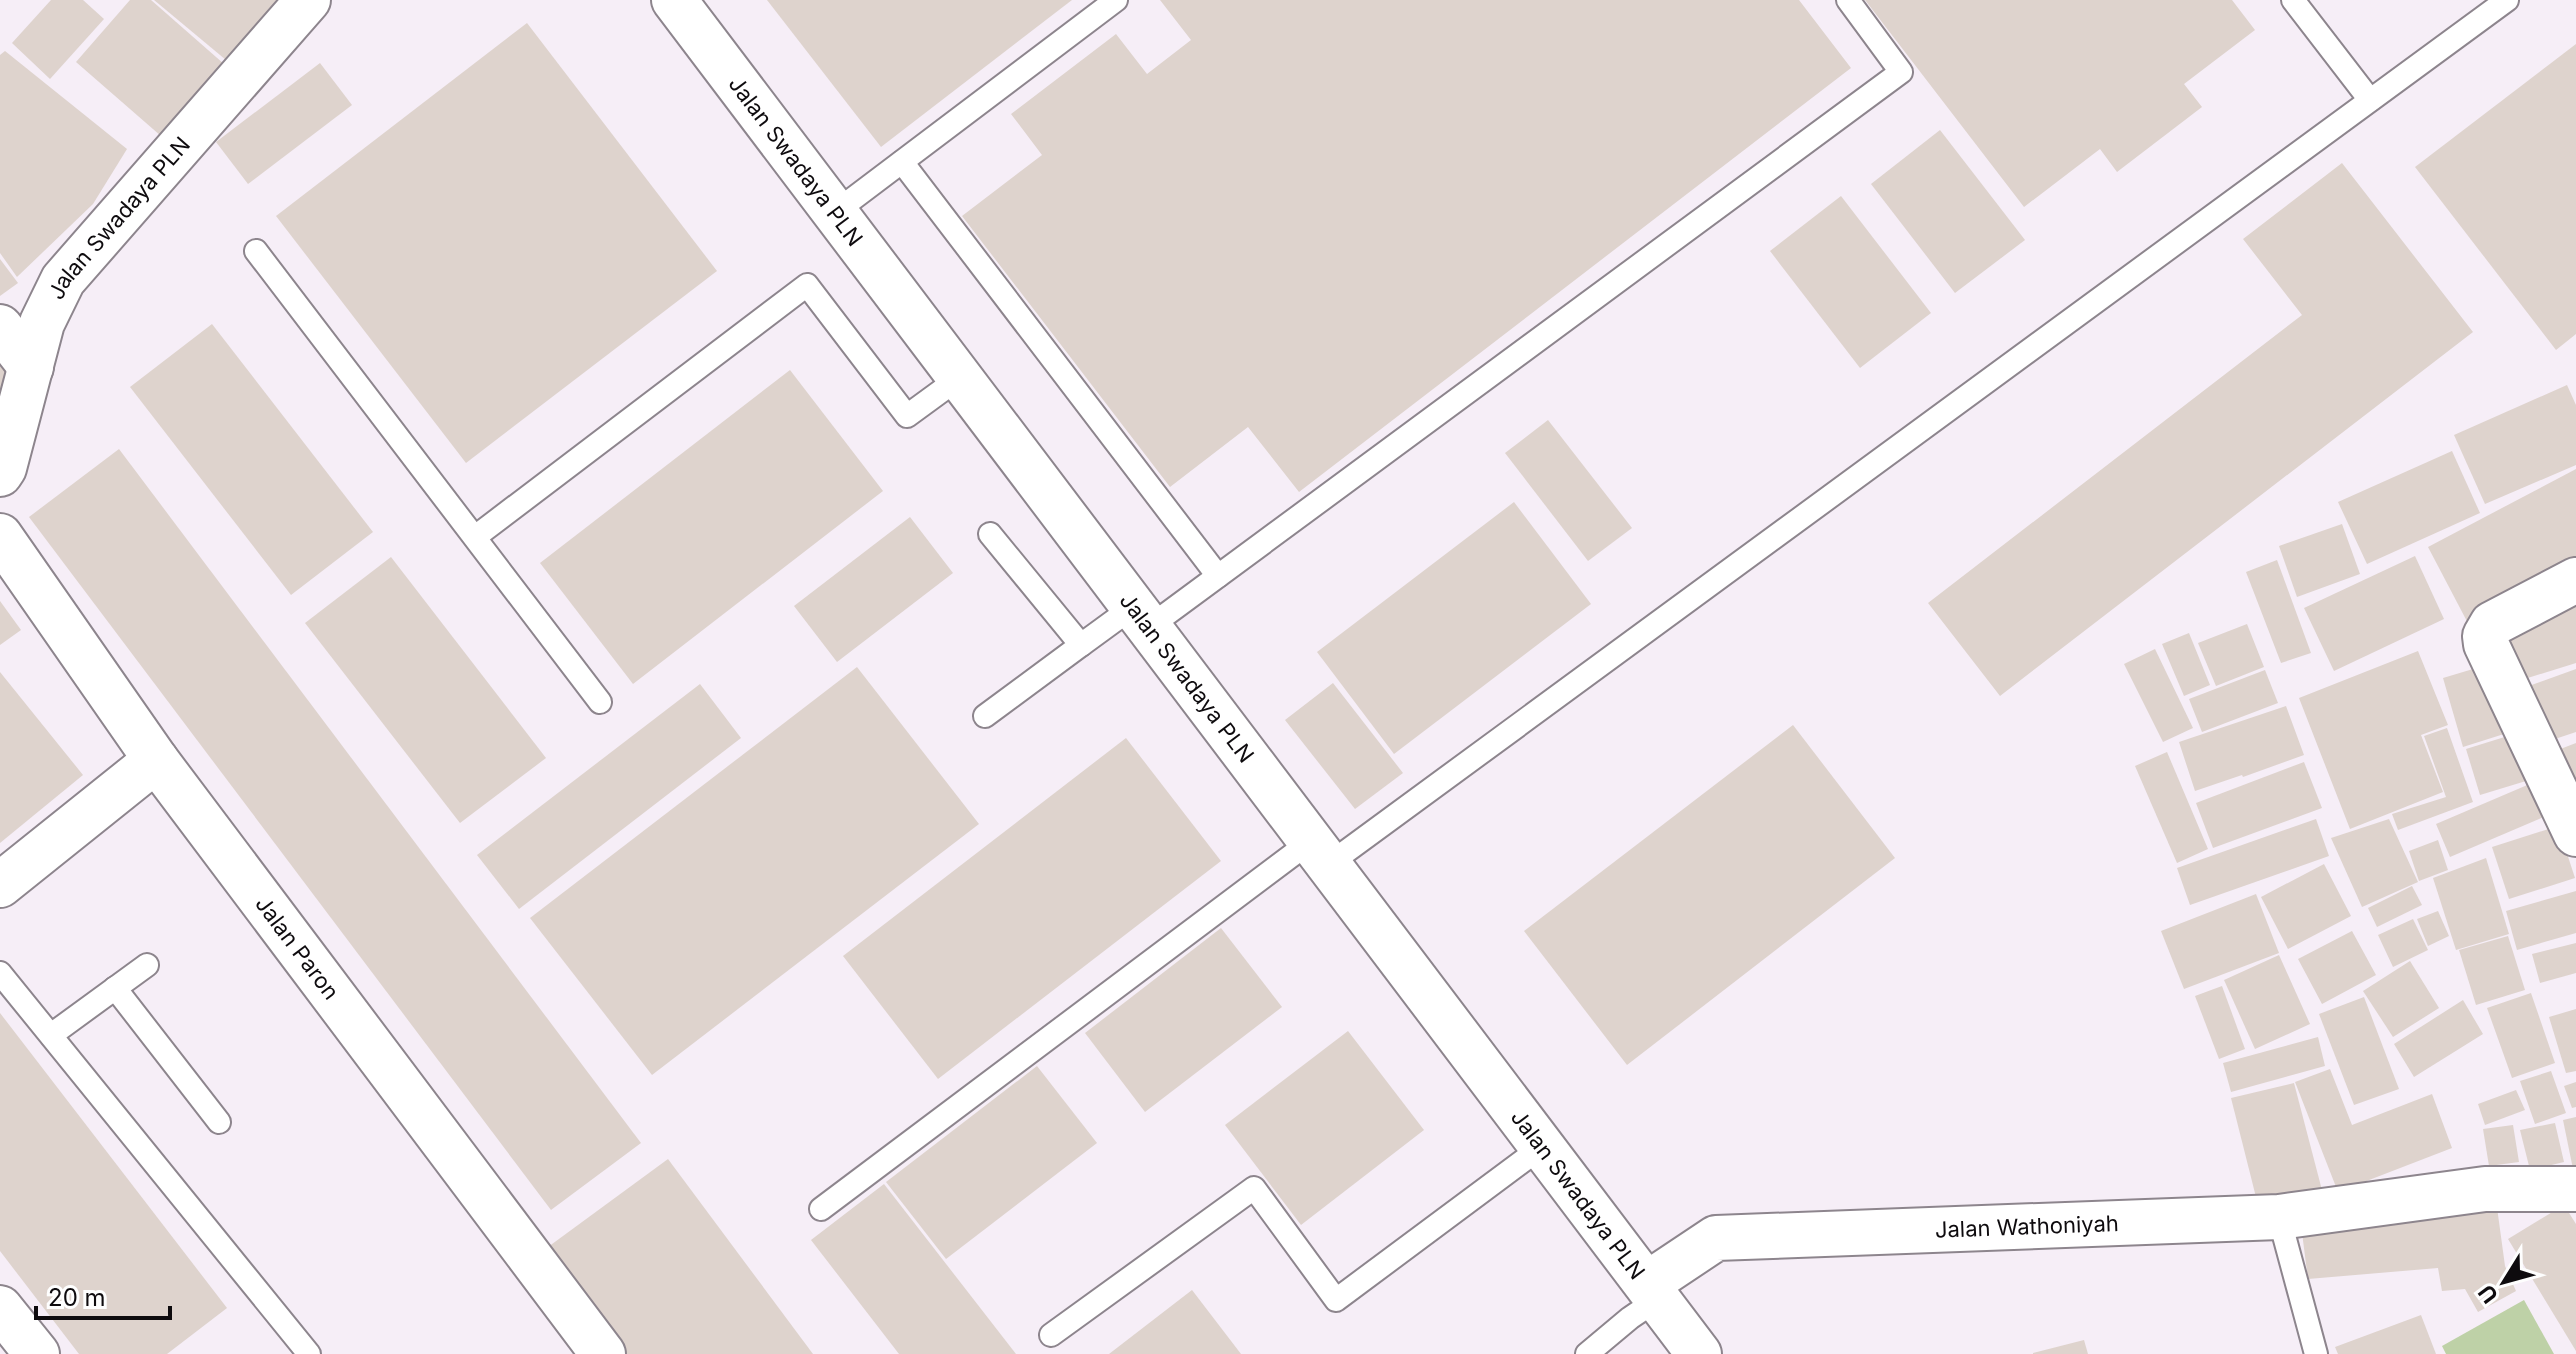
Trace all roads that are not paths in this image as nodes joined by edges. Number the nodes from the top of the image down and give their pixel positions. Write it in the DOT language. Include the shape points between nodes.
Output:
graph roads {
  1 [pos="308,0"];
  2 [pos="674,0"];
  3 [pos="1116,0"];
  4 [pos="1848,0"];
  5 [pos="2293,0"];
  6 [pos="2507,0"];
  7 [pos="2370,100"];
  8 [pos="902,162"];
  9 [pos="834,213"];
  10 [pos="256,251"];
  11 [pos="0,327"];
  12 [pos="31,367"];
  13 [pos="959,378"];
  14 [pos="0,474"];
  15 [pos="990,534"];
  16 [pos="0,536"];
  17 [pos="475,537"];
  18 [pos="1218,576"];
  19 [pos="2576,580"];
  20 [pos="1141,617"];
  21 [pos="1081,645"];
  22 [pos="600,702"];
  23 [pos="985,716"];
  24 [pos="156,760"];
  25 [pos="2576,834"];
  26 [pos="1320,852"];
  27 [pos="0,885"];
  28 [pos="147,965"];
  29 [pos="0,973"];
  30 [pos="115,988"];
  31 [pos="51,1035"];
  32 [pos="219,1122"];
  33 [pos="1543,1146"];
  34 [pos="2576,1189"];
  35 [pos="821,1209"];
  36 [pos="2279,1217"];
  37 [pos="1653,1291"];
  38 [pos="0,1308"];
  39 [pos="1051,1335"];
  40 [pos="37,1354"];
  41 [pos="309,1354"];
  42 [pos="603,1354"];
  43 [pos="1587,1354"];
  44 [pos="1699,1354"];
  45 [pos="2316,1354"];
  1 -- 12 [label="street, Jalan Swadaya PLN" via="63,280 42,323"];
  2 -- 9 [label="street, Jalan Swadaya PLN"];
  3 -- 8 [label="lane"];
  4 -- 18 [label="lane" via="1901,72"];
  5 -- 7 [label="lane"];
  6 -- 7 [label="lane"];
  7 -- 26 [label="lane"];
  8 -- 9 [label="lane"];
  8 -- 18 [label="lane"];
  9 -- 13 [label="street, Jalan Swadaya PLN"];
  10 -- 17 [label="lane"];
  11 -- 12 [label="street"];
  12 -- 14 [label="street, Jalan Swadaya PLN"];
  13 -- 17 [label="lane" via="907,416 807,285"];
  13 -- 20 [label="street, Jalan Swadaya PLN"];
  15 -- 21 [label="lane"];
  16 -- 24 [label="street, Jalan Paron"];
  17 -- 22 [label="lane"];
  18 -- 20 [label="lane"];
  19 -- 25 [label="street" via="2492,624 2485,636"];
  20 -- 21 [label="lane"];
  20 -- 26 [label="street, Jalan Swadaya PLN"];
  21 -- 23 [label="lane"];
  24 -- 27 [label="street"];
  24 -- 42 [label="street, Jalan Paron"];
  26 -- 33 [label="street, Jalan Swadaya PLN"];
  26 -- 35 [label="lane"];
  28 -- 30 [label="lane"];
  29 -- 31 [label="lane"];
  30 -- 31 [label="lane"];
  30 -- 32 [label="lane"];
  31 -- 41 [label="lane"];
  33 -- 37 [label="street, Jalan Swadaya PLN"];
  33 -- 39 [label="lane" via="1336,1300 1254,1188"];
  34 -- 36 [label="street, Jalan Wathoniyah" via="2485,1189"];
  36 -- 37 [label="street, Jalan Wathoniyah" via="1716,1238"];
  36 -- 45 [label="lane"];
  37 -- 43 [label="lane"];
  37 -- 44 [label="street, Jalan Swadaya PLN"];
  38 -- 40 [label="street"];
}
